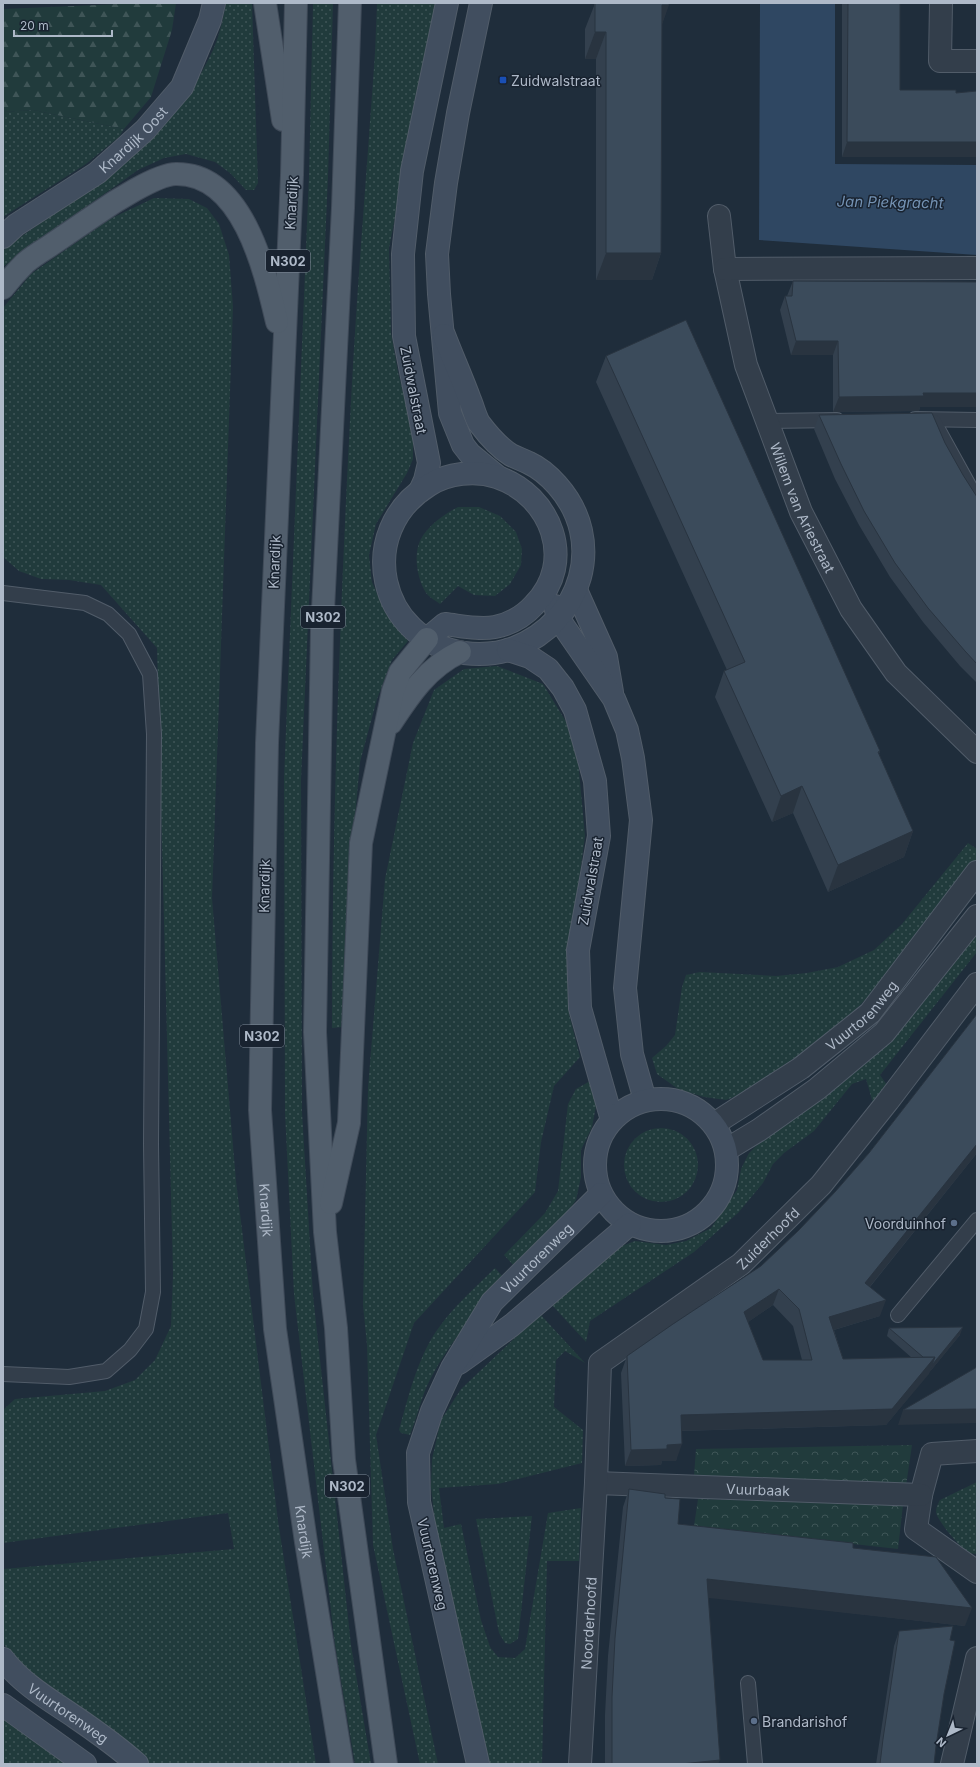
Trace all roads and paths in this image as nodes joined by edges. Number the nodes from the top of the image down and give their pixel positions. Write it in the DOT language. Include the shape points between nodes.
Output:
graph roads {
  1 [pos="214,3"];
  2 [pos="265,3"];
  3 [pos="296,3"];
  4 [pos="350,3"];
  5 [pos="447,3"];
  6 [pos="481,3"];
  7 [pos="941,3"];
  8 [pos="977,61"];
  9 [pos="292,175"];
  10 [pos="718,216"];
  11 [pos="3,237"];
  12 [pos="977,268"];
  13 [pos="725,270"];
  14 [pos="3,288"];
  15 [pos="444,335"];
  16 [pos="283,347"];
  17 [pos="901,419"];
  18 [pos="932,419"];
  19 [pos="854,420"];
  20 [pos="977,420"];
  21 [pos="768,422"];
  22 [pos="498,478"];
  23 [pos="420,491"];
  24 [pos="977,500"];
  25 [pos="548,586"];
  26 [pos="576,590"];
  27 [pos="3,592"];
  28 [pos="558,618"];
  29 [pos="427,640"];
  30 [pos="508,650"];
  31 [pos="460,652"];
  32 [pos="614,699"];
  33 [pos="385,733"];
  34 [pos="977,752"];
  35 [pos="977,872"];
  36 [pos="977,916"];
  37 [pos="977,984"];
  38 [pos="645,1100"];
  39 [pos="612,1120"];
  40 [pos="714,1124"];
  41 [pos="726,1150"];
  42 [pos="601,1194"];
  43 [pos="977,1220"];
  44 [pos="630,1224"];
  45 [pos="325,1232"];
  46 [pos="898,1315"];
  47 [pos="452,1368"];
  48 [pos="3,1374"];
  49 [pos="977,1451"];
  50 [pos="596,1483"];
  51 [pos="921,1495"];
  52 [pos="977,1572"];
  53 [pos="977,1658"];
  54 [pos="3,1659"];
  55 [pos="748,1683"];
  56 [pos="3,1705"];
  57 [pos="85,1764"];
  58 [pos="137,1764"];
  59 [pos="342,1764"];
  60 [pos="386,1764"];
  61 [pos="478,1764"];
  62 [pos="580,1764"];
  63 [pos="755,1764"];
  64 [pos="952,1764"];
  1 -- 11 [label="street, Knardijk Oost" via="210,20 182,87 145,130 97,173 16,225"];
  2 -- 9 [label="main road, N302"];
  3 -- 9 [label="main road, Knardijk / N302"];
  4 -- 45 [label="main road, N302" via="343,208 322,638 315,1032"];
  5 -- 23 [label="street, Zuidwalstraat" via="412,171 403,254 404,336 428,463"];
  6 -- 15 [label="street" via="446,183 438,254"];
  7 -- 8 [label="street" via="940,61"];
  9 -- 16 [label="main road, Knardijk / N302"];
  10 -- 13 [label="street, Willem van Ariestraat"];
  12 -- 13 [label="street"];
  13 -- 21 [label="street, Willem van Ariestraat" via="746,365"];
  14 -- 16 [label="main road" via="26,262 110,205 150,182 175,173 201,178 221,191 238,212 252,238 268,285"];
  15 -- 22 [label="street" via="450,414 454,425 463,446"];
  15 -- 26 [label="street" via="477,420 494,442 511,455 544,473 569,500 582,535 582,572"];
  16 -- 59 [label="main road, Knardijk / N302" via="267,743 260,1110 275,1329"];
  17 -- 18 [label="lane"];
  18 -- 20 [label="lane"];
  18 -- 24 [label="lane"];
  19 -- 21 [label="lane"];
  21 -- 34 [label="street, Willem van Ariestraat" via="801,512 851,609 896,673"];
  22 -- 23 [label="street" via="482,474 465,474 434,482"];
  22 -- 25 [label="street" via="528,494 548,520 554,536 556,553 554,570"];
  23 -- 29 [label="street" via="397,514 390,529 385,544 384,571 388,592 395,607 404,620"];
  25 -- 28 [label="street"];
  25 -- 29 [label="street" via="540,600 528,612 513,621 497,627 481,628 445,624"];
  26 -- 28 [label="street" via="568,607"];
  26 -- 32 [label="street" via="606,657"];
  27 -- 48 [label="lane" via="85,603 108,614 124,629 150,674 154,734 151,1136 153,1292 146,1329 130,1350 106,1371 70,1377"];
  28 -- 30 [label="street" via="542,634 526,644"];
  28 -- 32 [label="street"];
  29 -- 31 [label="street"];
  29 -- 33 [label="main road, N302" via="400,672 393,691"];
  30 -- 31 [label="street" via="492,654"];
  30 -- 39 [label="street, Zuidwalstraat" via="530,657 548,669 563,688 575,710 595,781 599,836 578,950 580,1008"];
  31 -- 33 [label="main road, N302" via="431,671 406,700"];
  32 -- 38 [label="street" via="627,730 641,820 625,988 632,1054"];
  33 -- 45 [label="main road, N302" via="361,843 349,1123"];
  35 -- 40 [label="street, Vuurtorenweg" via="870,1013 801,1068"];
  36 -- 41 [label="street, Vuurtorenweg" via="884,1033 818,1089"];
  37 -- 50 [label="street, Zuiderhoofd" via="821,1184 741,1264 600,1363"];
  38 -- 39 [label="street" via="627,1108"];
  38 -- 40 [label="street" via="671,1099 695,1107"];
  39 -- 42 [label="street" via="598,1142 594,1169"];
  40 -- 41 [label="street"];
  41 -- 44 [label="street" via="726,1180 713,1207 689,1226 659,1232"];
  42 -- 44 [label="street" via="613,1211"];
  42 -- 47 [label="street, Vuurtorenweg" via="492,1302"];
  43 -- 46 [label="lane"];
  44 -- 47 [label="street, Vuurtorenweg" via="512,1325"];
  45 -- 60 [label="main road, N302" via="336,1328 344,1460"];
  47 -- 61 [label="street, Vuurtorenweg" via="432,1411 418,1452 419,1502"];
  49 -- 51 [label="street" via="932,1454"];
  50 -- 51 [label="street, Vuurbaak"];
  50 -- 62 [label="street, Noorderhoofd"];
  51 -- 52 [label="street" via="916,1529"];
  53 -- 64 [label="street"];
  54 -- 58 [label="street, Vuurtorenweg" via="40,1694 120,1748"];
  55 -- 63 [label="lane"];
  56 -- 57 [label="street"];
}
